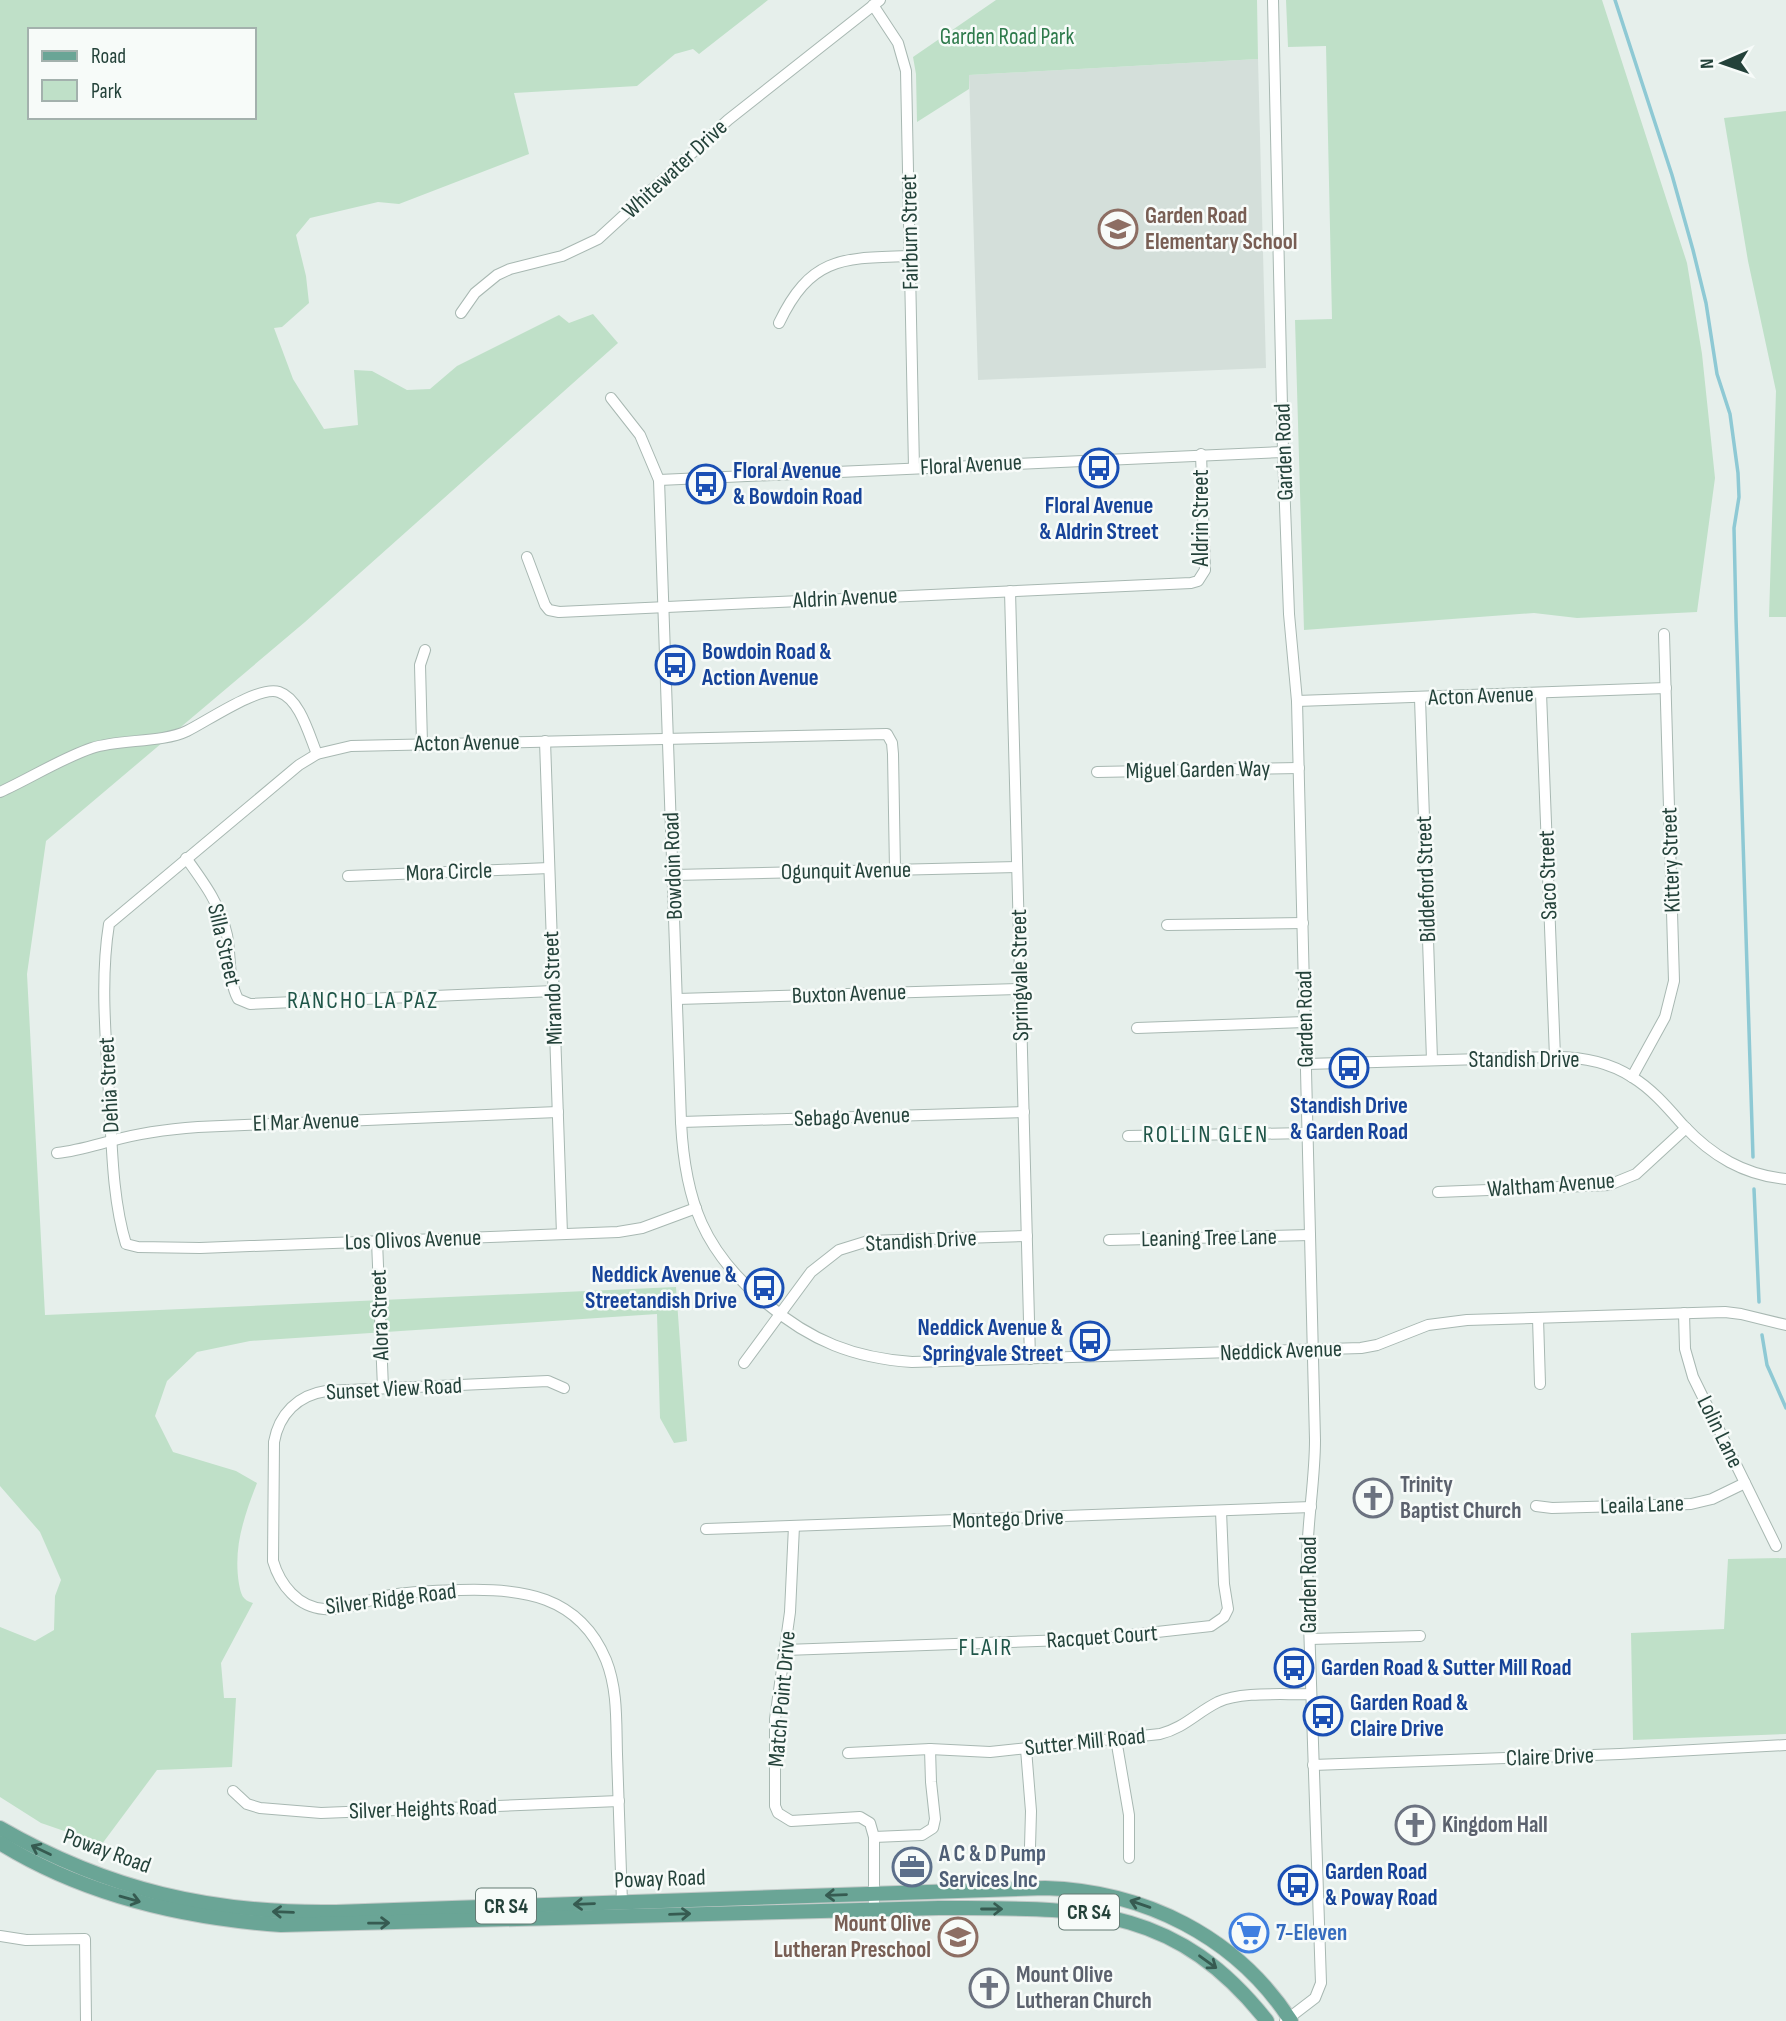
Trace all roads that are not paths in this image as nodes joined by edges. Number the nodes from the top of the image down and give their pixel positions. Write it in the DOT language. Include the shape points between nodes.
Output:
graph roads {
  1 [pos="1273,0"];
  2 [pos="876,3"];
  3 [pos="910,256"];
  4 [pos="461,313"];
  5 [pos="779,323"];
  6 [pos="611,398"];
  7 [pos="1283,452"];
  8 [pos="1201,454"];
  9 [pos="914,468"];
  10 [pos="659,480"];
  11 [pos="527,557"];
  12 [pos="1198,581"];
  13 [pos="1010,590"];
  14 [pos="664,606"];
  15 [pos="1664,634"];
  16 [pos="425,650"];
  17 [pos="1666,688"];
  18 [pos="1541,693"];
  19 [pos="1420,698"];
  20 [pos="1297,701"];
  21 [pos="669,738"];
  22 [pos="545,741"];
  23 [pos="422,744"];
  24 [pos="317,754"];
  25 [pos="1298,768"];
  26 [pos="1097,772"];
  27 [pos="0,792"];
  28 [pos="186,858"];
  29 [pos="1017,867"];
  30 [pos="549,868"];
  31 [pos="895,870"];
  32 [pos="674,875"];
  33 [pos="348,876"];
  34 [pos="1303,923"];
  35 [pos="108,924"];
  36 [pos="1167,925"];
  37 [pos="1020,989"];
  38 [pos="553,990"];
  39 [pos="677,999"];
  40 [pos="1305,1022"];
  41 [pos="1137,1028"];
  42 [pos="1555,1057"];
  43 [pos="1432,1060"];
  44 [pos="1306,1064"];
  45 [pos="1632,1076"];
  46 [pos="558,1112"];
  47 [pos="1024,1112"];
  48 [pos="681,1122"];
  49 [pos="1686,1128"];
  50 [pos="1308,1133"];
  51 [pos="1128,1136"];
  52 [pos="112,1140"];
  53 [pos="57,1153"];
  54 [pos="1786,1179"];
  55 [pos="1438,1192"];
  56 [pos="696,1208"];
  57 [pos="562,1234"];
  58 [pos="1310,1235"];
  59 [pos="1027,1236"];
  60 [pos="1109,1240"];
  61 [pos="377,1241"];
  62 [pos="126,1244"];
  63 [pos="1684,1313"];
  64 [pos="780,1315"];
  65 [pos="1538,1318"];
  66 [pos="1786,1325"];
  67 [pos="1313,1350"];
  68 [pos="1030,1359"];
  69 [pos="744,1363"];
  70 [pos="1540,1384"];
  71 [pos="383,1388"];
  72 [pos="564,1388"];
  73 [pos="1745,1483"];
  74 [pos="1536,1506"];
  75 [pos="1311,1507"];
  76 [pos="1221,1511"];
  77 [pos="794,1526"];
  78 [pos="706,1529"];
  79 [pos="1776,1546"];
  80 [pos="272,1552"];
  81 [pos="1420,1636"];
  82 [pos="1310,1639"];
  83 [pos="785,1650"];
  84 [pos="1311,1694"];
  85 [pos="1116,1739"];
  86 [pos="1786,1745"];
  87 [pos="930,1749"];
  88 [pos="1026,1749"];
  89 [pos="848,1753"];
  90 [pos="1313,1765"];
  91 [pos="233,1791"];
  92 [pos="619,1801"];
  93 [pos="0,1828"];
  94 [pos="874,1837"];
  95 [pos="0,1843"];
  96 [pos="1030,1847"];
  97 [pos="1129,1858"];
  98 [pos="874,1894"];
  99 [pos="622,1909"];
  100 [pos="874,1909"];
  101 [pos="0,1936"];
  102 [pos="1288,2020"];
  103 [pos="86,2021"];
  104 [pos="1267,2021"];
  1 -- 7 [label="street, Garden Road"];
  2 -- 3 [label="street, Fairburn Street" via="898,43 906,71"];
  2 -- 4 [label="street, Whitewater Drive" via="728,120 598,239 562,256 497,275 475,293"];
  3 -- 5 [label="street" via="850,258 823,268 791,300"];
  3 -- 9 [label="street, Fairburn Street"];
  6 -- 10 [label="street, Bowdoin Road" via="640,435"];
  7 -- 8 [label="street, Floral Avenue"];
  7 -- 20 [label="street, Garden Road"];
  8 -- 9 [label="street, Floral Avenue"];
  8 -- 12 [label="street, Aldrin Street" via="1205,570"];
  9 -- 10 [label="street, Floral Avenue"];
  10 -- 14 [label="street, Bowdoin Road"];
  11 -- 14 [label="street, Aldrin Avenue" via="549,610"];
  12 -- 13 [label="street, Aldrin Avenue"];
  13 -- 14 [label="street, Aldrin Avenue"];
  13 -- 29 [label="street, Springvale Street"];
  14 -- 21 [label="street, Bowdoin Road"];
  15 -- 17 [label="street, Kittery Street"];
  16 -- 23 [label="street" via="420,665"];
  17 -- 18 [label="street, Acton Avenue"];
  17 -- 45 [label="street, Kittery Street" via="1674,981 1665,1017"];
  18 -- 19 [label="street, Acton Avenue"];
  18 -- 42 [label="street, Saco Street"];
  19 -- 20 [label="street, Acton Avenue"];
  19 -- 43 [label="street, Biddeford Street"];
  20 -- 25 [label="street, Garden Road"];
  21 -- 22 [label="street, Acton Avenue"];
  21 -- 31 [label="street, Acton Avenue" via="887,734 893,754"];
  21 -- 32 [label="street, Bowdoin Road"];
  22 -- 23 [label="street, Acton Avenue"];
  22 -- 30 [label="street, Mirando Street"];
  23 -- 24 [label="street, Acton Avenue" via="351,746"];
  24 -- 27 [label="street" via="295,704 287,695 269,691 184,733 93,748"];
  24 -- 28 [label="street, Acton Avenue"];
  25 -- 26 [label="street, Miguel Garden Way"];
  25 -- 34 [label="street, Garden Road"];
  28 -- 35 [label="street, Acton Avenue"];
  28 -- 38 [label="street, Silla Street" via="218,907 232,988 237,999 250,1004"];
  29 -- 31 [label="street, Ogunquit Avenue"];
  29 -- 37 [label="street, Springvale Street"];
  30 -- 33 [label="street, Mora Circle"];
  30 -- 38 [label="street, Mirando Street"];
  31 -- 32 [label="street, Ogunquit Avenue"];
  32 -- 39 [label="street, Bowdoin Road"];
  34 -- 36 [label="street"];
  34 -- 40 [label="street, Garden Road"];
  35 -- 52 [label="street, Dehia Street" via="104,950"];
  37 -- 39 [label="street, Buxton Avenue"];
  37 -- 47 [label="street, Springvale Street"];
  38 -- 46 [label="street, Mirando Street"];
  39 -- 48 [label="street, Bowdoin Road"];
  40 -- 41 [label="street"];
  40 -- 44 [label="street, Garden Road"];
  42 -- 43 [label="street, Standish Drive"];
  42 -- 45 [label="street, Standish Drive" via="1598,1061"];
  43 -- 44 [label="street, Standish Drive"];
  44 -- 50 [label="street, Garden Road"];
  45 -- 49 [label="street, Standish Drive"];
  46 -- 52 [label="street, El Mar Avenue" via="198,1127"];
  46 -- 57 [label="street, Mirando Street"];
  47 -- 48 [label="street, Sebago Avenue"];
  47 -- 59 [label="street, Springvale Street"];
  48 -- 56 [label="street, Bowdoin Road" via="686,1175"];
  49 -- 54 [label="street, Standish Drive" via="1737,1167"];
  49 -- 55 [label="street, Waltham Avenue" via="1636,1174 1609,1185"];
  50 -- 51 [label="street"];
  50 -- 58 [label="street, Garden Road"];
  52 -- 53 [label="street, El Mar Avenue"];
  52 -- 62 [label="street, Dehia Street"];
  56 -- 57 [label="street, Los Olivos Avenue" via="630,1231"];
  56 -- 64 [label="street, Bowdoin Road" via="730,1269"];
  57 -- 61 [label="street, Los Olivos Avenue"];
  58 -- 60 [label="street, Leaning Tree Lane"];
  58 -- 67 [label="street, Garden Road"];
  59 -- 64 [label="street, Standish Drive" via="853,1244 811,1272"];
  59 -- 68 [label="street, Springvale Street"];
  61 -- 62 [label="street, Los Olivos Avenue" via="186,1248"];
  61 -- 71 [label="street, Alora Street"];
  63 -- 65 [label="street, Neddick Avenue"];
  63 -- 66 [label="street, Neddick Avenue" via="1741,1314"];
  63 -- 73 [label="street, Lolin Lane" via="1685,1349 1693,1377"];
  64 -- 68 [label="street, Neddick Avenue" via="826,1343 878,1359"];
  64 -- 69 [label="street, Standish Drive"];
  65 -- 67 [label="street, Neddick Avenue" via="1442,1323 1370,1347"];
  65 -- 70 [label="street"];
  67 -- 68 [label="street, Neddick Avenue"];
  67 -- 75 [label="street, Garden Road" via="1315,1471"];
  71 -- 72 [label="street, Sunset View Road" via="548,1381"];
  71 -- 80 [label="street, Sunset View Road" via="318,1392 296,1403 284,1416 273,1449"];
  73 -- 74 [label="street, Leaila Lane" via="1691,1504"];
  73 -- 79 [label="street, Lolin Lane"];
  75 -- 76 [label="street, Montego Drive"];
  75 -- 82 [label="street, Garden Road" via="1307,1556"];
  76 -- 77 [label="street, Montego Drive"];
  76 -- 83 [label="street, Racquet Court" via="1228,1609 1212,1626 1094,1639"];
  77 -- 78 [label="street, Montego Drive"];
  77 -- 83 [label="street, Match Point Drive"];
  80 -- 92 [label="street, Silver Ridge Road" via="275,1569 287,1589 316,1608 344,1608 414,1592 492,1589 528,1593 565,1610 595,1640 610,1672"];
  81 -- 82 [label="street"];
  82 -- 84 [label="street, Garden Road"];
  83 -- 94 [label="street, Match Point Drive" via="774,1744 778,1814 791,1821 860,1817 870,1824"];
  84 -- 85 [label="street, Sutter Mill Road" via="1232,1698 1169,1732"];
  84 -- 90 [label="street, Garden Road"];
  85 -- 88 [label="street, Sutter Mill Road"];
  85 -- 97 [label="street" via="1129,1815"];
  86 -- 90 [label="street, Claire Drive"];
  87 -- 88 [label="street, Sutter Mill Road"];
  87 -- 89 [label="street, Sutter Mill Road"];
  87 -- 94 [label="street" via="933,1828 922,1835"];
  88 -- 96 [label="street"];
  90 -- 102 [label="street, Garden Road" via="1321,1983 1315,1998"];
  91 -- 92 [label="street, Silver Heights Road" via="247,1804 260,1808 321,1813"];
  92 -- 99 [label="street, Silver Ridge Road"];
  99 -- 93 [label="main road, Poway Road / CR S4, one-way" via="335,1913 235,1908 114,1881 71,1865"];
  94 -- 98 [label="street"];
  95 -- 99 [label="main road, Poway Road / CR S4, one-way" via="100,1890 198,1916 241,1922 340,1924"];
  98 -- 99 [label="main road, Poway Road / CR S4, one-way"];
  98 -- 100 [label="street"];
  102 -- 98 [label="main road, Poway Road / CR S4, one-way" via="1253,1973 1220,1945 1173,1916 1123,1898 1045,1888"];
  99 -- 100 [label="main road, Poway Road / CR S4, one-way"];
  100 -- 104 [label="main road, Poway Road / CR S4, one-way" via="1042,1909 1116,1918 1161,1934 1207,1961 1232,1981"];
  101 -- 103 [label="street" via="85,1939"];
}
